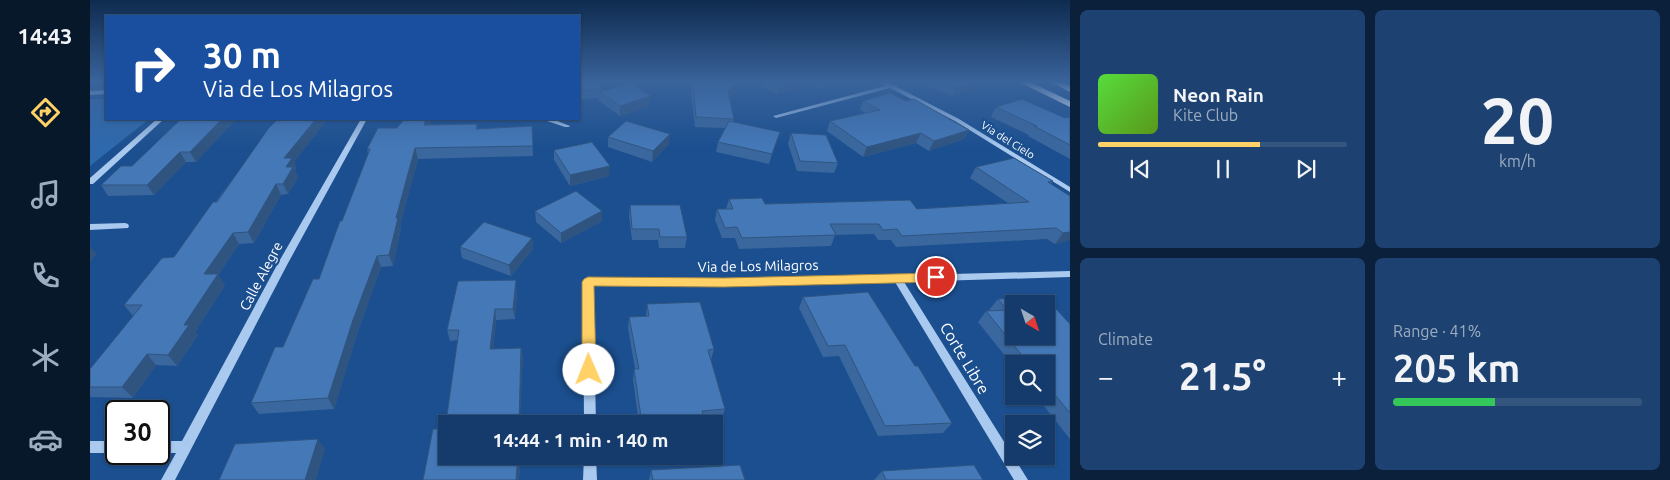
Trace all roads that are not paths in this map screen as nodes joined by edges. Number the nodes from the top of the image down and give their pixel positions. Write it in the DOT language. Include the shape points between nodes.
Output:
graph roads {
  1 [pos="824,103"];
  2 [pos="925,103"];
  3 [pos="776,116"];
  4 [pos="160,120"];
  5 [pos="363,120"];
  6 [pos="549,120"];
  7 [pos="567,126"];
  8 [pos="90,182"];
  9 [pos="1070,190"];
  10 [pos="125,226"];
  11 [pos="90,227"];
  12 [pos="1070,274"];
  13 [pos="897,278"];
  14 [pos="590,415"];
  15 [pos="90,447"];
  16 [pos="105,447"];
  17 [pos="170,447"];
  18 [pos="186,447"];
  19 [pos="590,465"];
  20 [pos="168,480"];
  21 [pos="590,480"];
  22 [pos="1021,480"];
  1 -- 3 [label="street"];
  2 -- 9 [label="street, Via del Cielo"];
  4 -- 8 [label="street"];
  5 -- 18 [label="street, Calle Alegre"];
  6 -- 7 [label="street"];
  10 -- 11 [label="street"];
  12 -- 13 [label="street, Via de Los Milagros"];
  13 -- 14 [label="street, Via de Los Milagros" via="724,283 588,282"];
  13 -- 22 [label="street, Corte Libre"];
  15 -- 16 [label="street"];
  17 -- 18 [label="street"];
  18 -- 20 [label="street"];
  19 -- 21 [label="street"];
}
